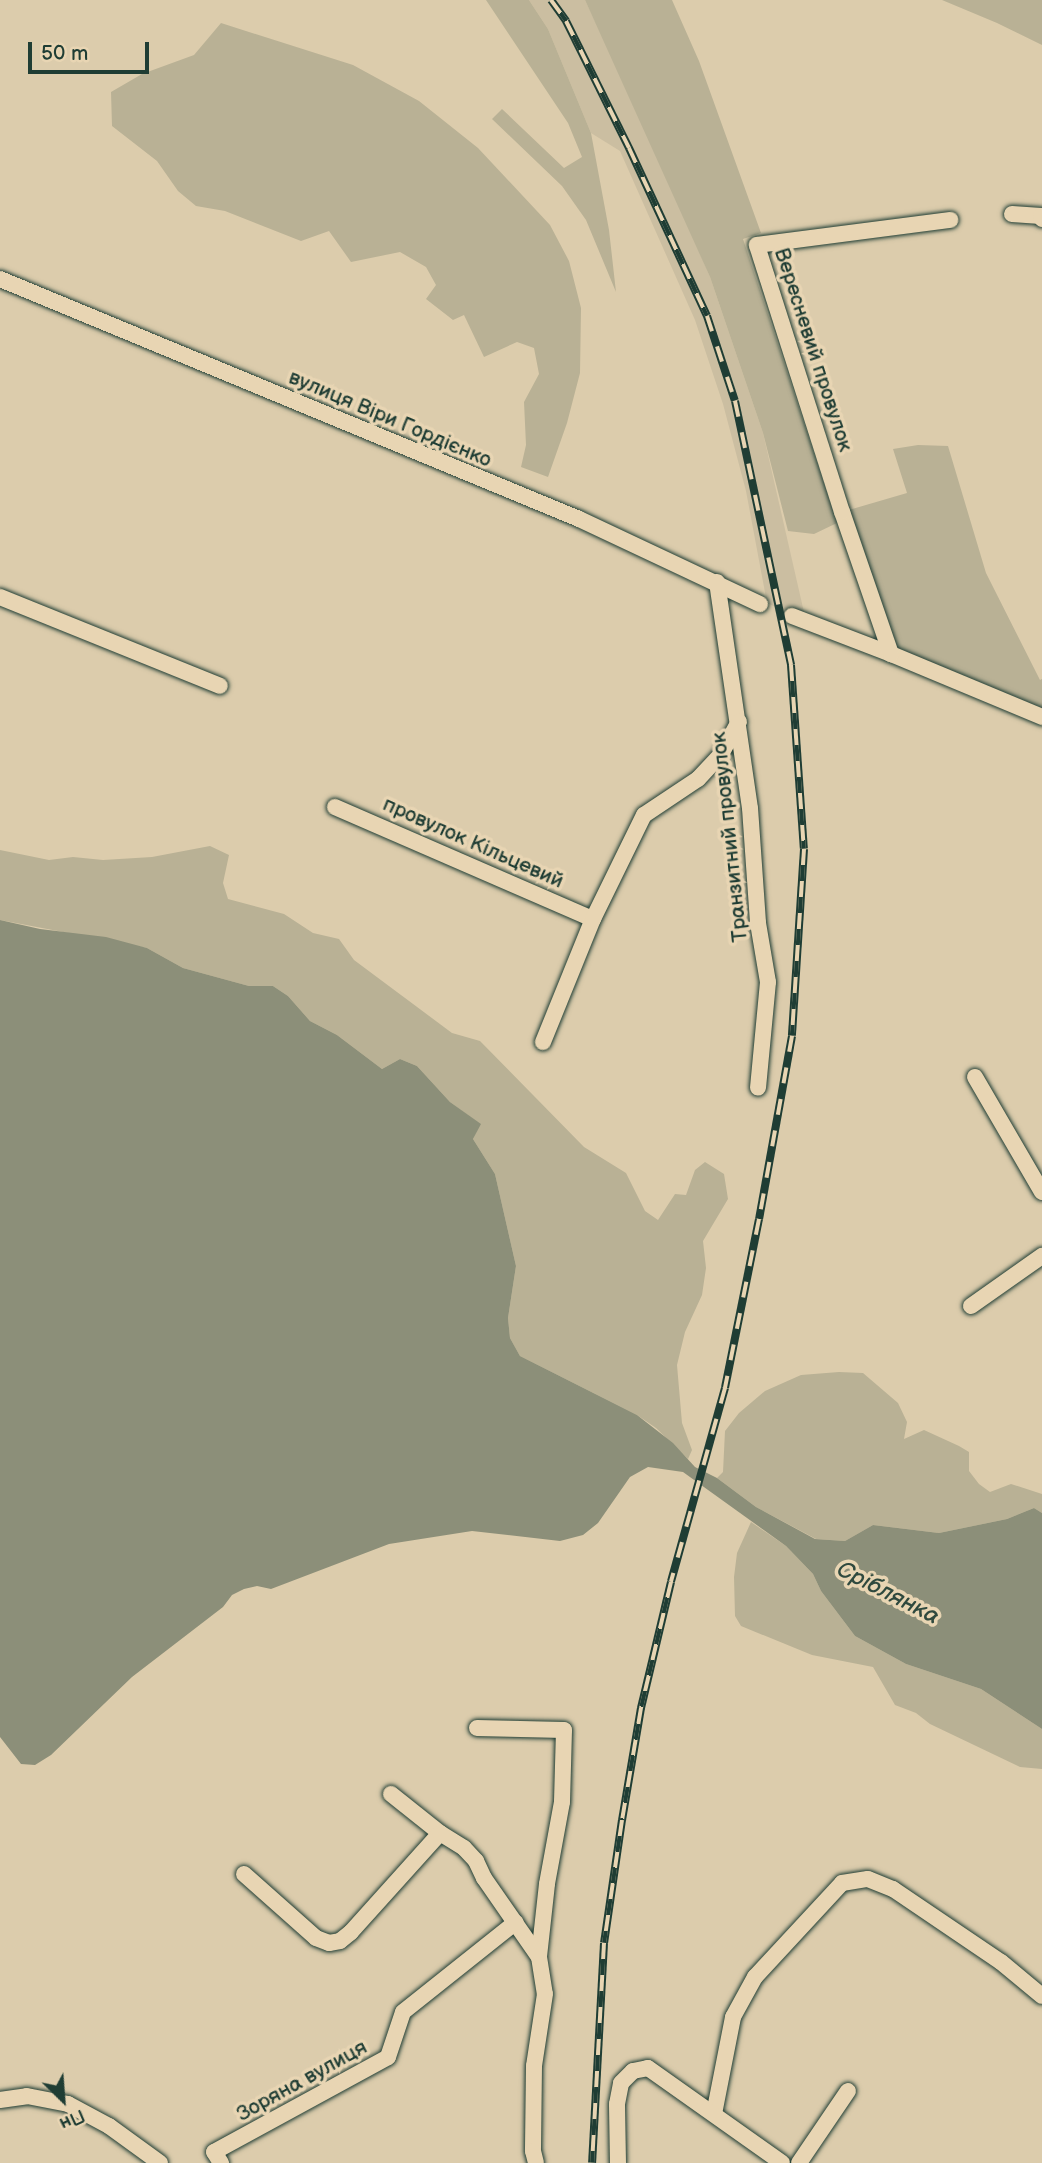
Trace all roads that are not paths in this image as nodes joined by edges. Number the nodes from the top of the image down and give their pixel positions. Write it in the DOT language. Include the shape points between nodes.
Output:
graph roads {
  1 [pos="1012,214"];
  2 [pos="1042,219"];
  3 [pos="950,220"];
  4 [pos="0,279"];
  5 [pos="717,582"];
  6 [pos="0,597"];
  7 [pos="760,604"];
  8 [pos="792,616"];
  9 [pos="891,654"];
  10 [pos="219,686"];
  11 [pos="1042,717"];
  12 [pos="739,722"];
  13 [pos="335,807"];
  14 [pos="593,919"];
  15 [pos="542,1042"];
  16 [pos="975,1077"];
  17 [pos="758,1088"];
  18 [pos="1042,1192"];
  19 [pos="1042,1256"];
  20 [pos="971,1306"];
  21 [pos="477,1728"];
  22 [pos="391,1794"];
  23 [pos="440,1833"];
  24 [pos="244,1874"];
  25 [pos="516,1922"];
  26 [pos="540,1958"];
  27 [pos="1042,1996"];
  28 [pos="848,2091"];
  29 [pos="0,2100"];
  30 [pos="714,2115"];
  31 [pos="217,2158"];
  32 [pos="160,2163"];
  33 [pos="537,2163"];
  34 [pos="618,2163"];
  35 [pos="782,2163"];
  36 [pos="799,2163"];
  1 -- 2 [label="street"];
  3 -- 9 [label="street, Вересневий провулок" via="757,244"];
  4 -- 5 [label="street, вулиця Віри Гордієнко" via="579,519"];
  5 -- 7 [label="street, вулиця Віри Гордієнко"];
  5 -- 12 [label="street, Транзитний провулок"];
  6 -- 10 [label="street"];
  8 -- 9 [label="street"];
  9 -- 11 [label="street"];
  12 -- 14 [label="street" via="721,754 698,779 644,815"];
  12 -- 17 [label="street, Транзитний провулок" via="768,982"];
  13 -- 14 [label="street, провулок Кільцевий"];
  14 -- 15 [label="street"];
  16 -- 18 [label="street"];
  19 -- 20 [label="street"];
  21 -- 26 [label="street" via="564,1730 562,1802"];
  22 -- 23 [label="street"];
  23 -- 24 [label="street" via="340,1941 316,1938"];
  23 -- 25 [label="street" via="476,1861"];
  25 -- 26 [label="street"];
  25 -- 31 [label="street, Зоряна вулиця" via="403,2012 388,2057"];
  26 -- 33 [label="street" via="545,1994 534,2066 533,2151"];
  27 -- 30 [label="street" via="1001,1962 893,1889 868,1879 842,1883 755,1977 733,2017"];
  28 -- 36 [label="street"];
  29 -- 32 [label="street" via="27,2096 68,2104 109,2126"];
  30 -- 34 [label="street" via="648,2068 633,2071 621,2083 617,2104"];
  30 -- 35 [label="street"];
}
